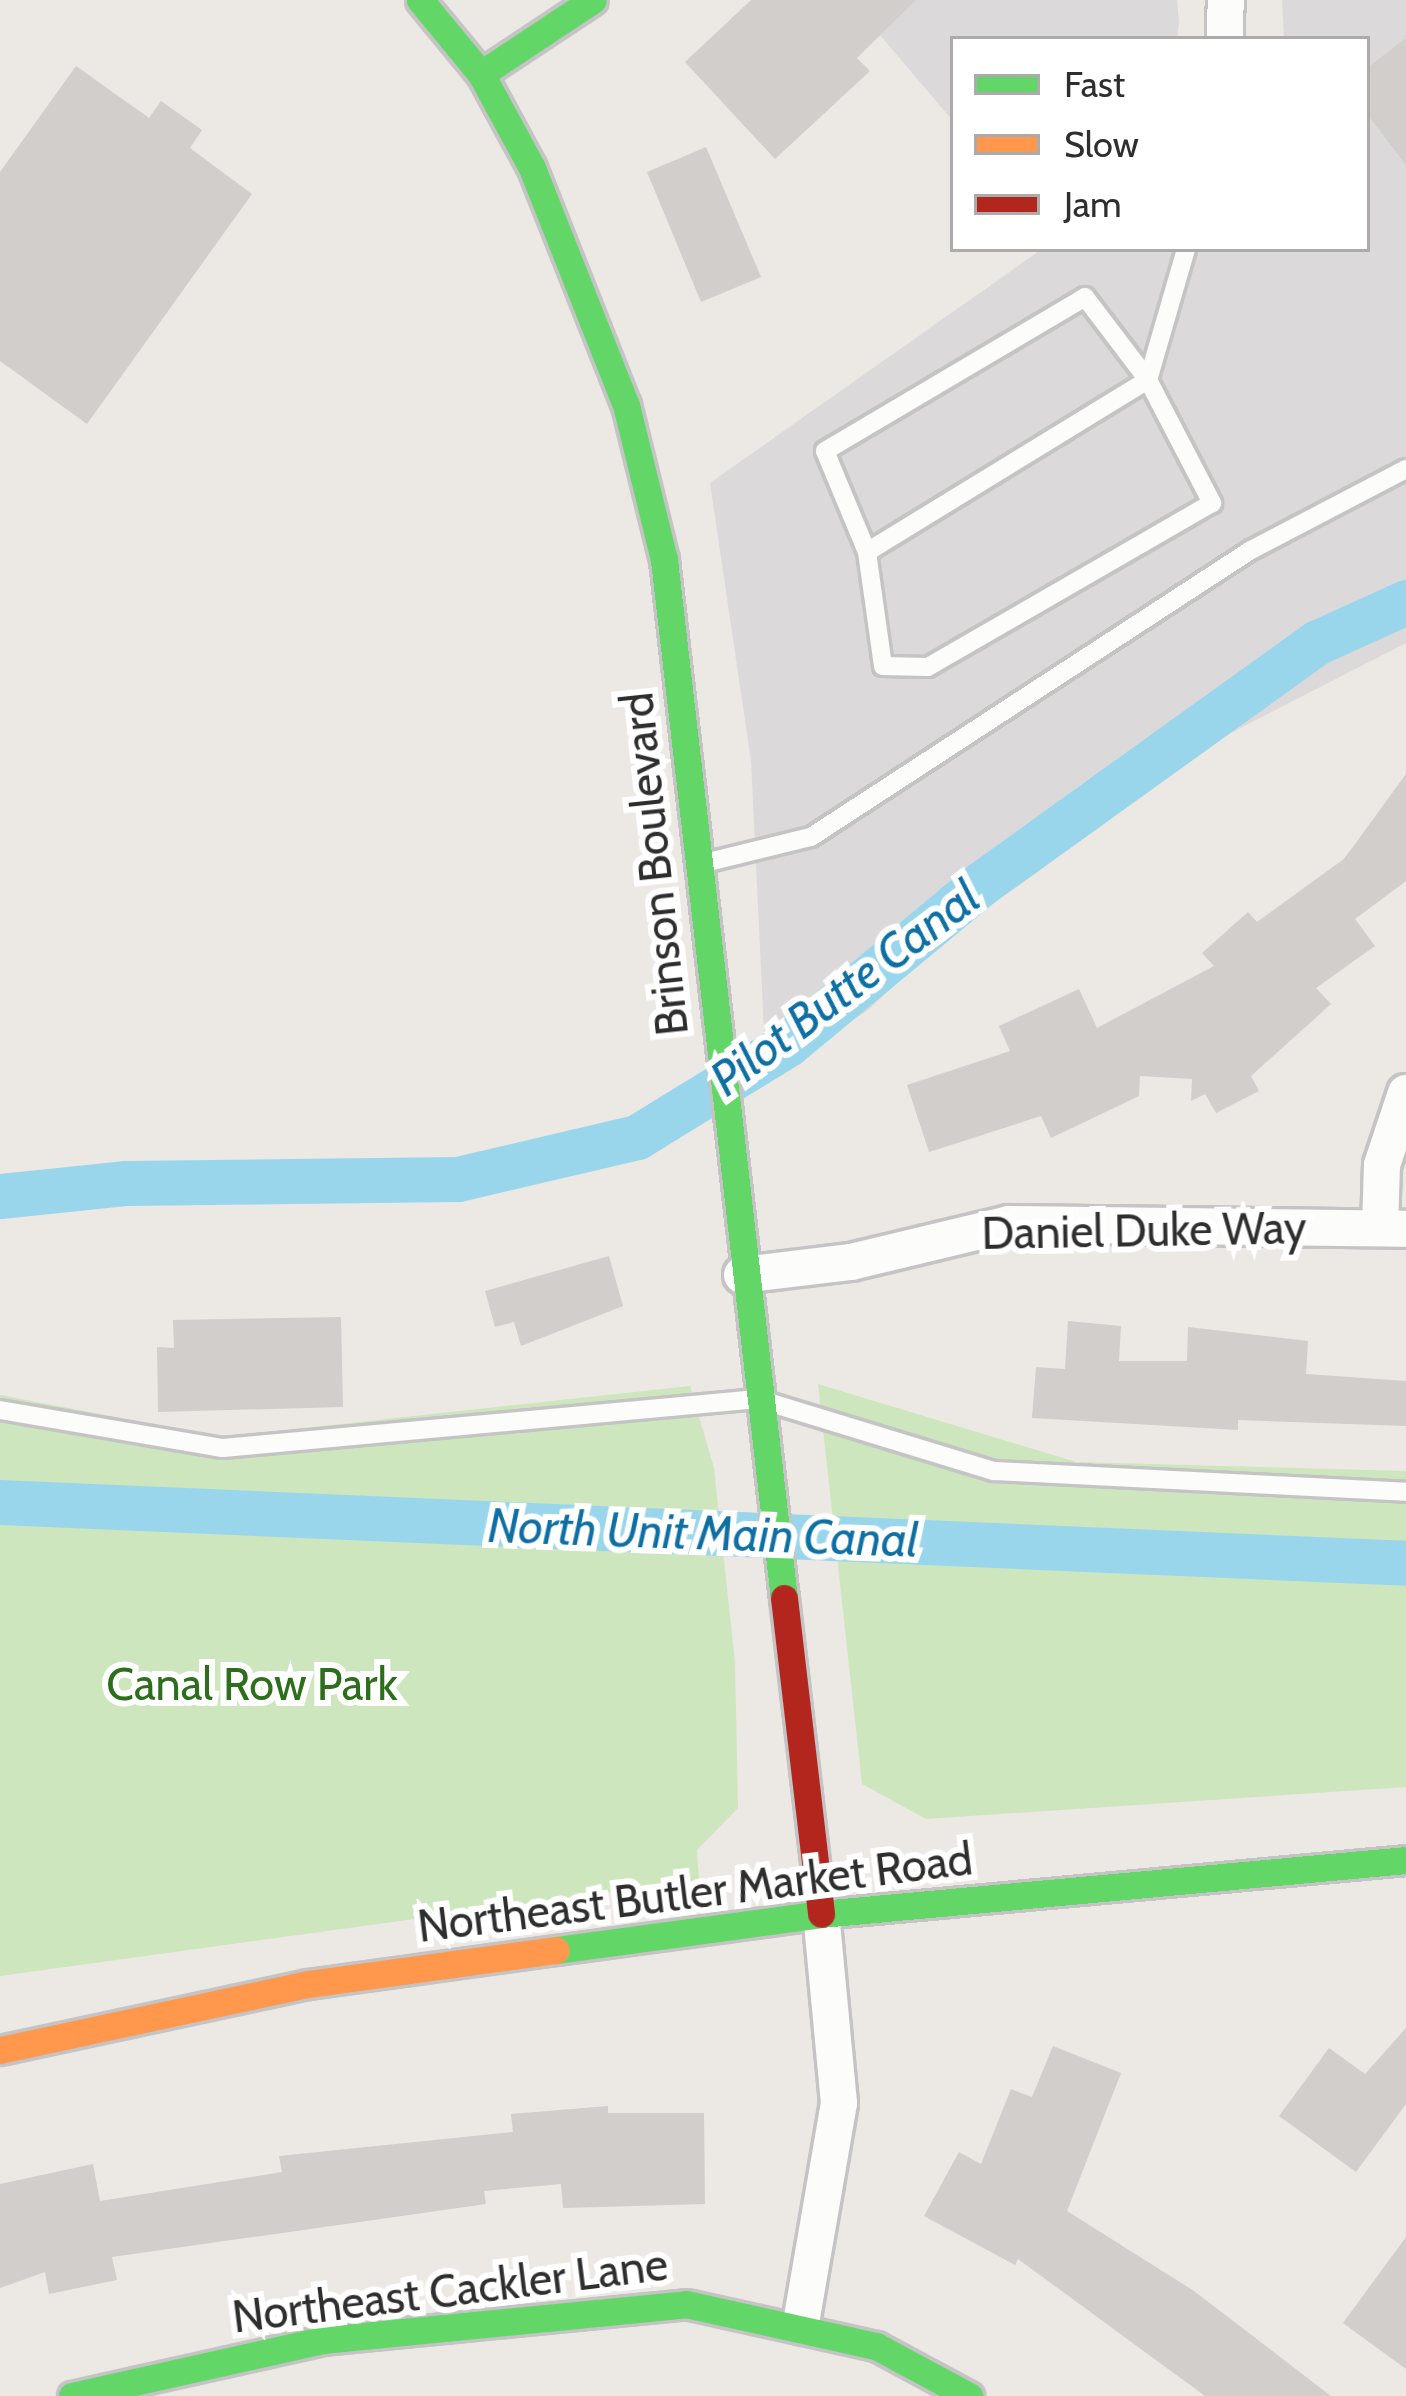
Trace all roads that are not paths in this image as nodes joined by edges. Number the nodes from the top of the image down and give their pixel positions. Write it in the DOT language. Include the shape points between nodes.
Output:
graph roads {
  1 [pos="419,0"];
  2 [pos="593,0"];
  3 [pos="1226,0"];
  4 [pos="1225,36"];
  5 [pos="481,74"];
  6 [pos="1185,252"];
  7 [pos="1148,380"];
  8 [pos="1406,469"];
  9 [pos="867,553"];
  10 [pos="695,865"];
  11 [pos="1406,1093"];
  12 [pos="1393,1229"];
  13 [pos="742,1275"];
  14 [pos="758,1399"];
  15 [pos="0,1410"];
  16 [pos="1406,1492"];
  17 [pos="1406,1860"];
  18 [pos="821,1914"];
  19 [pos="0,2050"];
  20 [pos="801,2323"];
  21 [pos="72,2396"];
  22 [pos="969,2396"];
  1 -- 5 [label="street, Brinson Boulevard"];
  2 -- 5 [label="street"];
  3 -- 4 [label="street"];
  5 -- 10 [label="street, Brinson Boulevard" via="532,167 626,405 664,560"];
  6 -- 7 [label="lane"];
  7 -- 9 [label="lane"];
  7 -- 9 [label="lane" via="1085,296 825,451"];
  7 -- 9 [label="lane" via="1212,503 928,667 883,667"];
  8 -- 10 [label="lane" via="1251,550 812,837"];
  10 -- 13 [label="street, Brinson Boulevard"];
  11 -- 12 [label="street" via="1382,1165"];
  12 -- 13 [label="street, Daniel Duke Way" via="1009,1224 851,1262"];
  13 -- 14 [label="street, Brinson Boulevard"];
  14 -- 15 [label="lane" via="224,1448"];
  14 -- 16 [label="lane" via="994,1471"];
  14 -- 18 [label="street, Brinson Boulevard"];
  17 -- 18 [label="street, Northeast Butler Market Road"];
  18 -- 19 [label="street, Northeast Butler Market Road" via="308,1984"];
  18 -- 20 [label="street" via="839,2103"];
  20 -- 21 [label="street, Northeast Cackler Lane" via="686,2304 531,2315 322,2341"];
  20 -- 22 [label="street, Northeast Cackler Lane" via="876,2346"];
}
